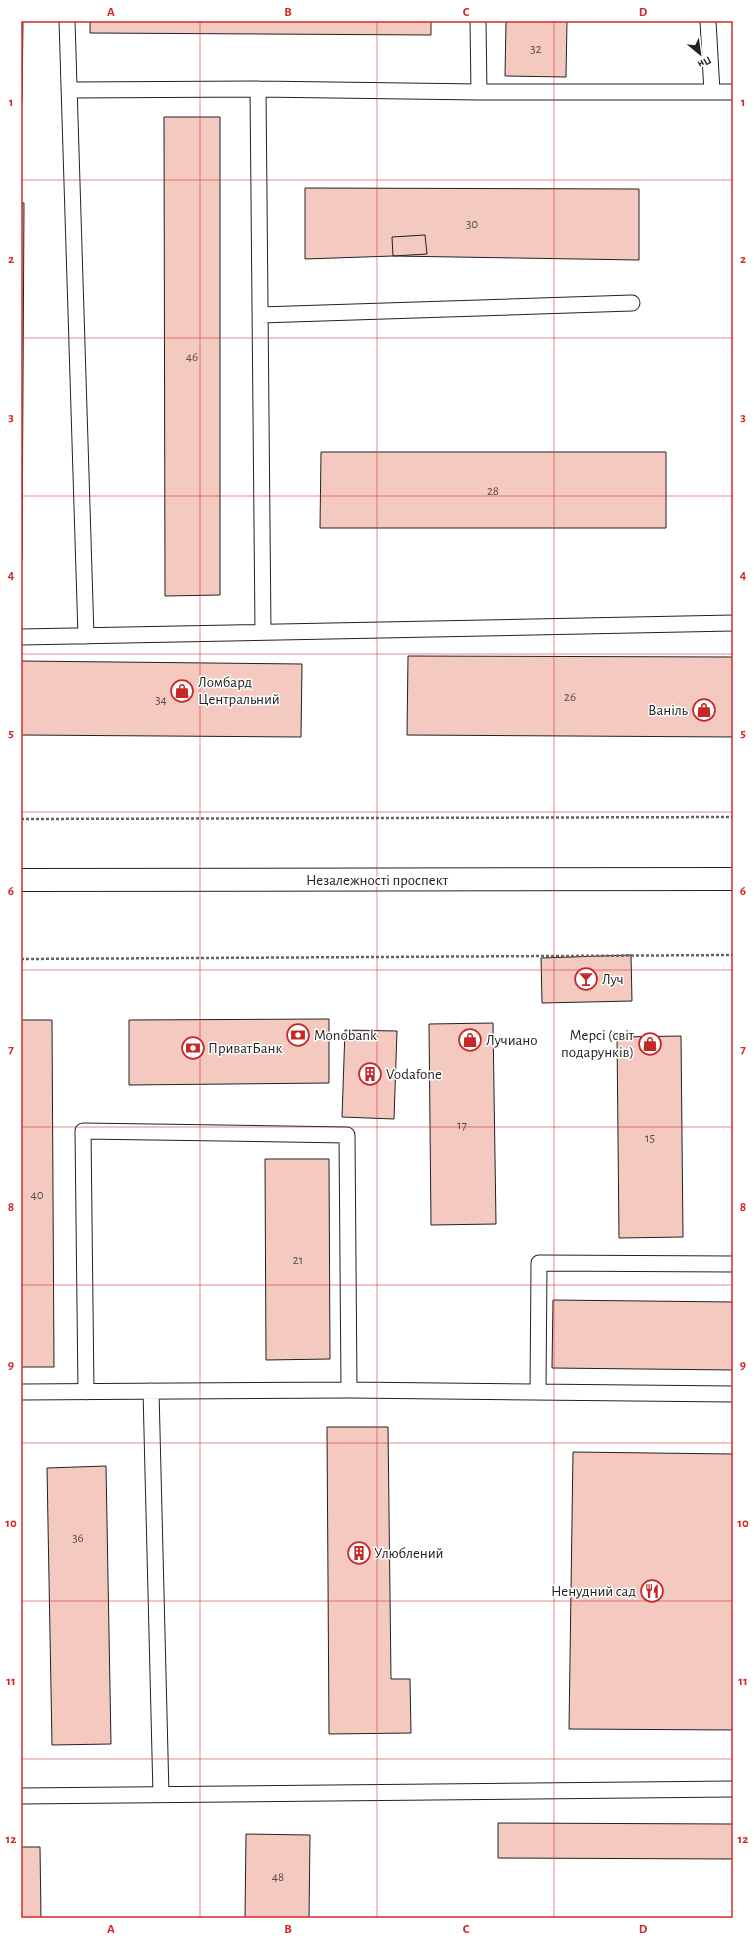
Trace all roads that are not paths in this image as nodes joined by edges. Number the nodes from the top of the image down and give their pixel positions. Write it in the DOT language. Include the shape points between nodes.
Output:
graph roads {
  1 [pos="67,21"];
  2 [pos="478,21"];
  3 [pos="708,21"];
  4 [pos="258,89"];
  5 [pos="69,90"];
  6 [pos="479,92"];
  7 [pos="712,92"];
  8 [pos="733,92"];
  9 [pos="632,303"];
  10 [pos="260,315"];
  11 [pos="733,623"];
  12 [pos="263,632"];
  13 [pos="86,636"];
  14 [pos="21,637"];
  15 [pos="733,879"];
  16 [pos="21,880"];
  17 [pos="733,1264"];
  18 [pos="349,1390"];
  19 [pos="151,1391"];
  20 [pos="21,1392"];
  21 [pos="86,1392"];
  22 [pos="538,1392"];
  23 [pos="733,1394"];
  24 [pos="733,1789"];
  25 [pos="161,1795"];
  26 [pos="21,1796"];
  1 -- 5 [label="lane"];
  2 -- 6 [label="lane"];
  3 -- 7 [label="lane"];
  4 -- 5 [label="lane"];
  4 -- 6 [label="lane"];
  4 -- 10 [label="lane"];
  5 -- 13 [label="lane"];
  6 -- 7 [label="lane"];
  7 -- 8 [label="lane"];
  9 -- 10 [label="lane"];
  10 -- 12 [label="lane"];
  11 -- 12 [label="lane"];
  12 -- 13 [label="lane"];
  13 -- 14 [label="lane"];
  15 -- 16 [label="street, Незалежності проспект"];
  17 -- 22 [label="lane" via="539,1263"];
  18 -- 19 [label="lane"];
  18 -- 21 [label="lane" via="347,1135 83,1131"];
  18 -- 22 [label="lane"];
  19 -- 21 [label="lane"];
  19 -- 25 [label="lane"];
  20 -- 21 [label="lane"];
  22 -- 23 [label="lane"];
  24 -- 25 [label="lane"];
  25 -- 26 [label="lane"];
}
